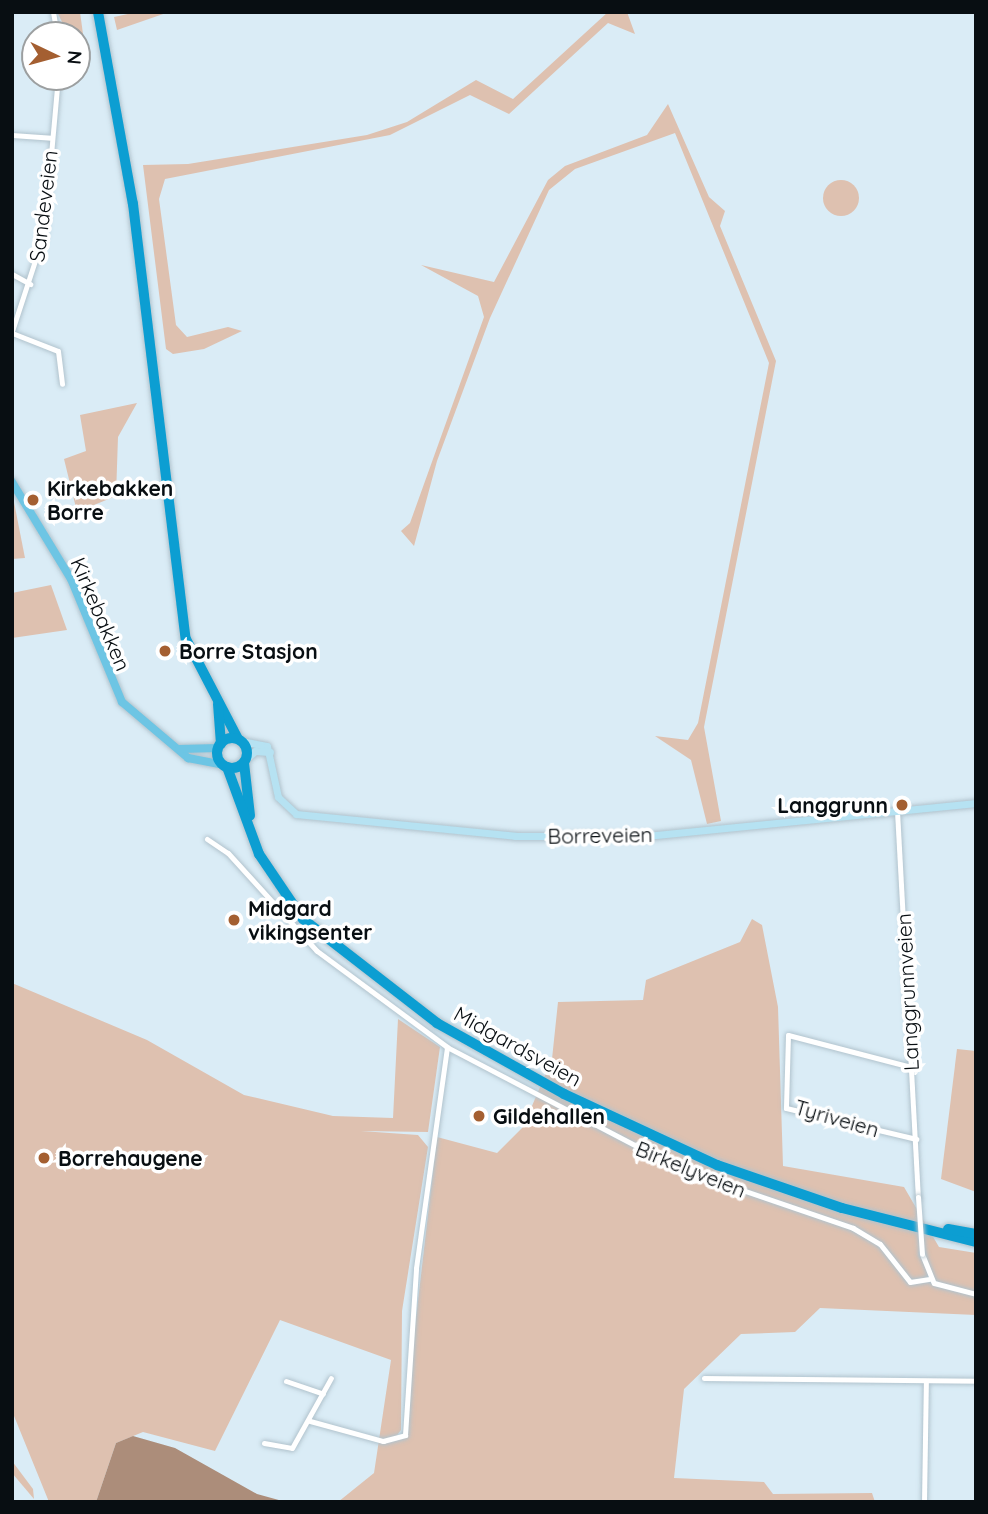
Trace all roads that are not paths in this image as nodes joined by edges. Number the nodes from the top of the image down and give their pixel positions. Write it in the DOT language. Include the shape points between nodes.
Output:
graph roads {
  1 [pos="98,12"];
  2 [pos="56,91"];
  3 [pos="12,135"];
  4 [pos="51,138"];
  5 [pos="12,274"];
  6 [pos="30,285"];
  7 [pos="12,332"];
  8 [pos="62,384"];
  9 [pos="12,482"];
  10 [pos="216,696"];
  11 [pos="239,740"];
  12 [pos="220,746"];
  13 [pos="173,748"];
  14 [pos="270,752"];
  15 [pos="245,760"];
  16 [pos="225,766"];
  17 [pos="976,803"];
  18 [pos="897,811"];
  19 [pos="207,839"];
  20 [pos="337,950"];
  21 [pos="447,1047"];
  22 [pos="911,1067"];
  23 [pos="916,1139"];
  24 [pos="892,1220"];
  25 [pos="976,1234"];
  26 [pos="976,1242"];
  27 [pos="930,1279"];
  28 [pos="976,1294"];
  29 [pos="331,1378"];
  30 [pos="704,1378"];
  31 [pos="286,1381"];
  32 [pos="926,1381"];
  33 [pos="976,1381"];
  34 [pos="323,1394"];
  35 [pos="310,1420"];
  36 [pos="264,1443"];
  37 [pos="924,1502"];
  1 -- 10 [label="highway, Midgardsveien" via="133,204 186,639"];
  2 -- 4 [label="street, Sandeveien"];
  3 -- 4 [label="street"];
  4 -- 6 [label="street, Sandeveien" via="44,233"];
  5 -- 6 [label="street"];
  6 -- 7 [label="street, Sandeveien"];
  7 -- 8 [label="street, Sandeveien" via="58,351"];
  9 -- 13 [label="main road, Kirkebakken" via="71,579 114,689"];
  10 -- 11 [label="highway, Midgardsveien"];
  10 -- 12 [label="highway, Midgardsveien"];
  11 -- 12 [label="highway"];
  11 -- 14 [label="main road" via="261,743"];
  11 -- 15 [label="highway, Midgardsveien"];
  12 -- 13 [label="main road"];
  12 -- 16 [label="highway, Midgardsveien"];
  13 -- 16 [label="main road, Kirkebakken"];
  14 -- 15 [label="main road" via="255,751"];
  14 -- 18 [label="main road, Borreveien" via="278,797 296,814 443,830 621,837"];
  15 -- 16 [label="highway"];
  15 -- 20 [label="highway, Midgardsveien" via="245,796 264,850"];
  16 -- 20 [label="highway, Midgardsveien" via="269,872 303,919"];
  17 -- 18 [label="main road, Borreveien"];
  18 -- 22 [label="street, Langgrunnveien"];
  19 -- 21 [label="street, Birkelyveien" via="228,853 317,951"];
  20 -- 24 [label="highway, Midgardsveien" via="438,1023 564,1094 756,1180"];
  21 -- 27 [label="street, Birkelyveien" via="678,1168 861,1232 880,1244 910,1282"];
  21 -- 35 [label="street" via="416,1268 405,1435 383,1441"];
  22 -- 23 [label="street, Langgrunnveien"];
  22 -- 23 [label="street, Tyriveien" via="788,1035 786,1108"];
  23 -- 27 [label="street, Langgrunnveien, bridge" via="922,1254"];
  24 -- 25 [label="highway, Midgardsveien"];
  24 -- 26 [label="highway, Midgardsveien"];
  27 -- 28 [label="street" via="951,1293"];
  29 -- 34 [label="street"];
  30 -- 32 [label="street"];
  31 -- 34 [label="street"];
  32 -- 33 [label="street"];
  32 -- 37 [label="street"];
  34 -- 35 [label="street"];
  35 -- 36 [label="street" via="292,1448"];
}
